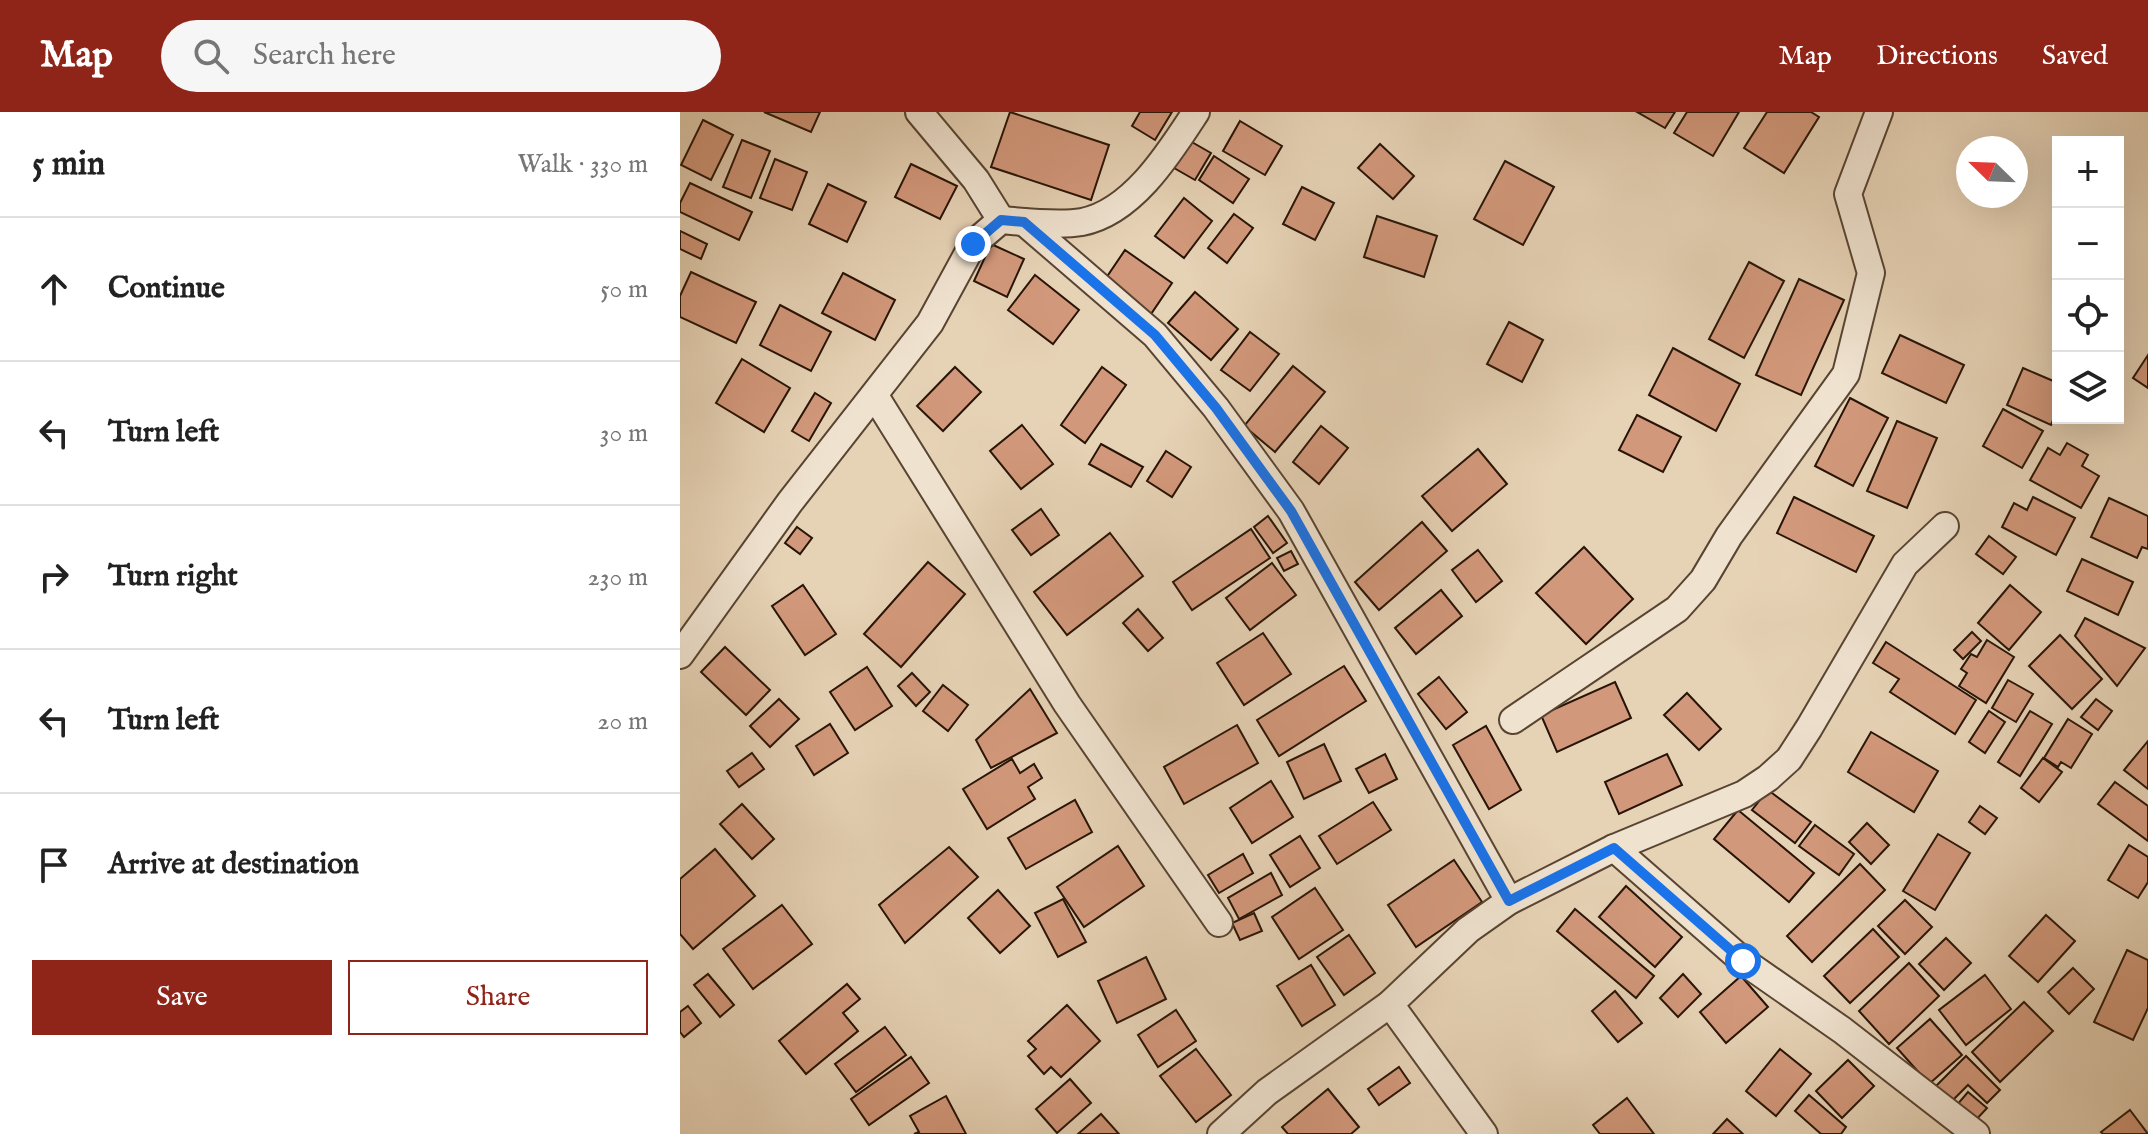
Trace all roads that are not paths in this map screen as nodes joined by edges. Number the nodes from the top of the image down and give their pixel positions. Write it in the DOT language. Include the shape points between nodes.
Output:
graph roads {
  1 [pos="919,112"];
  2 [pos="1196,112"];
  3 [pos="1879,112"];
  4 [pos="1012,221"];
  5 [pos="875,396"];
  6 [pos="1945,526"];
  7 [pos="680,655"];
  8 [pos="1513,720"];
  9 [pos="1614,848"];
  10 [pos="1509,901"];
  11 [pos="1219,923"];
  12 [pos="1390,1004"];
  13 [pos="1221,1134"];
  14 [pos="1484,1134"];
  15 [pos="1976,1134"];
  1 -- 4 [label="street"];
  2 -- 4 [label="street" via="1168,155 1122,205 1083,222"];
  3 -- 8 [label="street" via="1848,194 1871,273 1846,374 1703,580 1677,609"];
  4 -- 5 [label="street" via="973,244 930,323"];
  4 -- 10 [label="street" via="1155,335 1216,408 1291,511"];
  5 -- 7 [label="street" via="790,502"];
  5 -- 11 [label="street" via="1067,704"];
  6 -- 9 [label="street" via="1905,564 1789,759 1744,794"];
  9 -- 10 [label="street"];
  9 -- 15 [label="street" via="1743,961"];
  10 -- 12 [label="street" via="1468,930"];
  12 -- 13 [label="street" via="1267,1092"];
  12 -- 14 [label="street"];
}
